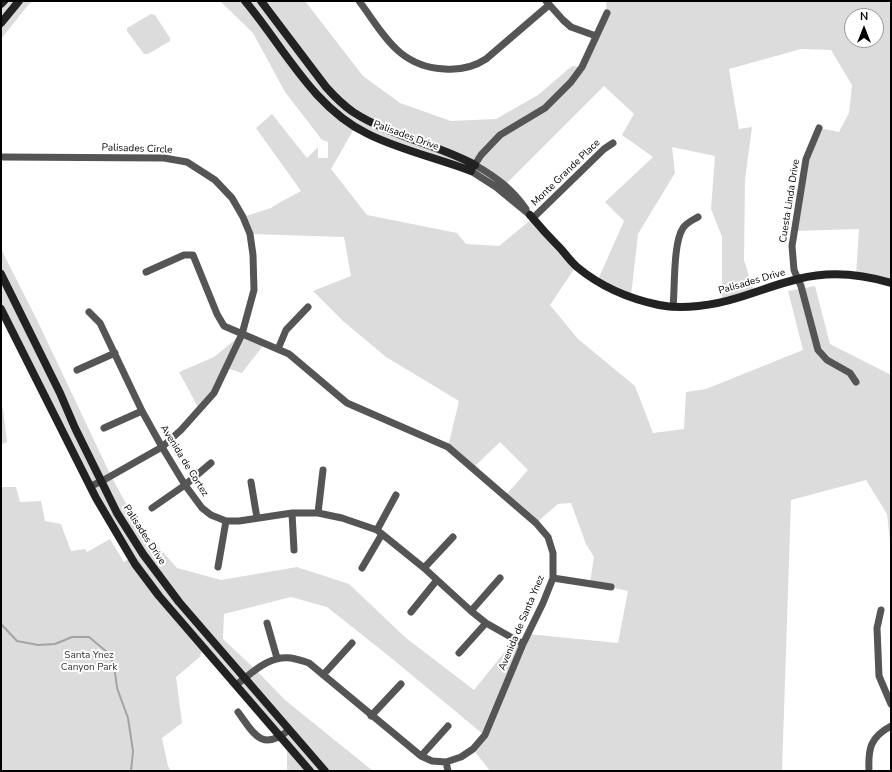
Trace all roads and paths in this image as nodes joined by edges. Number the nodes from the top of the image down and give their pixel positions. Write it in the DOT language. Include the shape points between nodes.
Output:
graph roads {
  1 [pos="4,1"];
  2 [pos="19,1"];
  3 [pos="245,1"];
  4 [pos="261,1"];
  5 [pos="359,1"];
  6 [pos="547,3"];
  7 [pos="1,4"];
  8 [pos="607,13"];
  9 [pos="1,23"];
  10 [pos="596,36"];
  11 [pos="819,128"];
  12 [pos="613,143"];
  13 [pos="1,157"];
  14 [pos="473,168"];
  15 [pos="532,217"];
  16 [pos="698,217"];
  17 [pos="146,272"];
  18 [pos="1,274"];
  19 [pos="798,279"];
  20 [pos="891,282"];
  21 [pos="308,306"];
  22 [pos="674,307"];
  23 [pos="1,309"];
  24 [pos="89,312"];
  25 [pos="242,334"];
  26 [pos="278,349"];
  27 [pos="115,353"];
  28 [pos="77,370"];
  29 [pos="856,382"];
  30 [pos="142,411"];
  31 [pos="104,428"];
  32 [pos="162,447"];
  33 [pos="211,463"];
  34 [pos="323,470"];
  35 [pos="102,481"];
  36 [pos="251,482"];
  37 [pos="185,485"];
  38 [pos="91,486"];
  39 [pos="396,495"];
  40 [pos="152,508"];
  41 [pos="292,513"];
  42 [pos="318,513"];
  43 [pos="257,518"];
  44 [pos="226,521"];
  45 [pos="380,532"];
  46 [pos="453,537"];
  47 [pos="294,550"];
  48 [pos="143,554"];
  49 [pos="134,561"];
  50 [pos="218,568"];
  51 [pos="362,568"];
  52 [pos="424,568"];
  53 [pos="500,578"];
  54 [pos="553,578"];
  55 [pos="437,580"];
  56 [pos="611,587"];
  57 [pos="881,610"];
  58 [pos="471,611"];
  59 [pos="411,612"];
  60 [pos="267,623"];
  61 [pos="486,623"];
  62 [pos="352,643"];
  63 [pos="523,644"];
  64 [pos="459,654"];
  65 [pos="277,658"];
  66 [pos="324,675"];
  67 [pos="246,678"];
  68 [pos="400,684"];
  69 [pos="236,685"];
  70 [pos="891,704"];
  71 [pos="238,712"];
  72 [pos="371,716"];
  73 [pos="448,726"];
  74 [pos="891,726"];
  75 [pos="290,730"];
  76 [pos="281,737"];
  77 [pos="421,756"];
  78 [pos="446,762"];
  79 [pos="310,771"];
  80 [pos="325,771"];
  81 [pos="448,771"];
  82 [pos="868,771"];
  1 -- 7 [label="street"];
  2 -- 9 [label="street"];
  3 -- 14 [label="street, Palisades Drive" via="313,91 338,115 368,134"];
  4 -- 14 [label="street, Palisades Drive" via="326,87 352,111 388,129 454,155"];
  5 -- 6 [label="street" via="390,43 407,58 437,69 470,67 478,64"];
  6 -- 10 [label="street" via="571,27"];
  8 -- 10 [label="street"];
  10 -- 14 [label="street" via="582,67 558,97 545,108 500,135 481,155"];
  11 -- 19 [label="street, Cuesta Linda Drive" via="806,159 792,246 794,270"];
  12 -- 15 [label="street, Monte Grande Place"];
  13 -- 25 [label="street, Palisades Circle" via="164,158 187,162 214,180 232,198 243,217 250,234 254,256 254,290"];
  14 -- 15 [label="street, Palisades Drive" via="506,186"];
  15 -- 22 [label="street, Palisades Drive" via="576,266 597,282 640,300"];
  16 -- 22 [label="street" via="684,226 680,232"];
  17 -- 25 [label="street, Avenida de Santa Ynez" via="184,255 192,256 224,326"];
  18 -- 35 [label="street, Palisades Drive"];
  19 -- 20 [label="street, Palisades Drive" via="834,274 856,275"];
  19 -- 22 [label="street, Palisades Drive" via="736,299"];
  19 -- 29 [label="street, Cuesta Linda Drive" via="818,350 827,360 850,373"];
  21 -- 26 [label="street" via="286,330"];
  23 -- 38 [label="street"];
  24 -- 27 [label="street, Avenida de Cortez" via="100,323"];
  25 -- 26 [label="street, Avenida de Santa Ynez"];
  25 -- 32 [label="street, Palisades Circle" via="214,393"];
  26 -- 54 [label="street, Avenida de Santa Ynez" via="289,354 347,403 448,447 536,523 548,537 553,553"];
  27 -- 28 [label="street"];
  27 -- 30 [label="street, Avenida de Cortez"];
  30 -- 31 [label="street"];
  30 -- 32 [label="street, Avenida de Cortez"];
  32 -- 35 [label="street, Palisades Circle"];
  32 -- 37 [label="street, Avenida de Cortez"];
  33 -- 37 [label="street"];
  34 -- 42 [label="street"];
  35 -- 38 [label="street, Palisades Circle"];
  35 -- 48 [label="street, Palisades Drive" via="117,513"];
  36 -- 43 [label="street"];
  37 -- 40 [label="street"];
  37 -- 44 [label="street, Avenida de Cortez" via="202,508"];
  38 -- 49 [label="street"];
  39 -- 45 [label="street"];
  41 -- 42 [label="street, Avenida de Cortez"];
  41 -- 43 [label="street, Avenida de Cortez"];
  41 -- 47 [label="street"];
  42 -- 45 [label="street, Avenida de Cortez" via="342,518"];
  43 -- 44 [label="street, Avenida de Cortez"];
  44 -- 50 [label="street"];
  45 -- 51 [label="street"];
  45 -- 52 [label="street, Avenida de Cortez"];
  46 -- 52 [label="street"];
  48 -- 49 [label="street"];
  48 -- 67 [label="street, Palisades Drive" via="179,602"];
  49 -- 69 [label="street" via="159,596"];
  52 -- 55 [label="street, Avenida de Cortez"];
  53 -- 58 [label="street"];
  54 -- 56 [label="street"];
  54 -- 63 [label="street, Avenida de Santa Ynez"];
  55 -- 58 [label="street, Avenida de Cortez"];
  55 -- 59 [label="street"];
  57 -- 70 [label="street" via="877,628 878,676"];
  58 -- 61 [label="street, Avenida de Cortez"];
  60 -- 65 [label="street"];
  61 -- 63 [label="street, Avenida de Cortez"];
  61 -- 64 [label="street"];
  62 -- 66 [label="street"];
  63 -- 78 [label="street, Avenida de Santa Ynez" via="485,735 474,749 462,757"];
  65 -- 66 [label="street" via="290,658 309,663"];
  65 -- 67 [label="street" via="265,663"];
  66 -- 72 [label="street"];
  67 -- 69 [label="street"];
  67 -- 75 [label="street, Palisades Drive"];
  68 -- 72 [label="street"];
  69 -- 76 [label="street"];
  71 -- 76 [label="street" via="257,737 263,740"];
  72 -- 77 [label="street"];
  73 -- 77 [label="street"];
  74 -- 82 [label="street" via="874,738 868,755"];
  75 -- 76 [label="street"];
  75 -- 80 [label="street, Palisades Drive"];
  76 -- 79 [label="street"];
  77 -- 78 [label="street" via="432,761"];
  78 -- 81 [label="street"];
}
